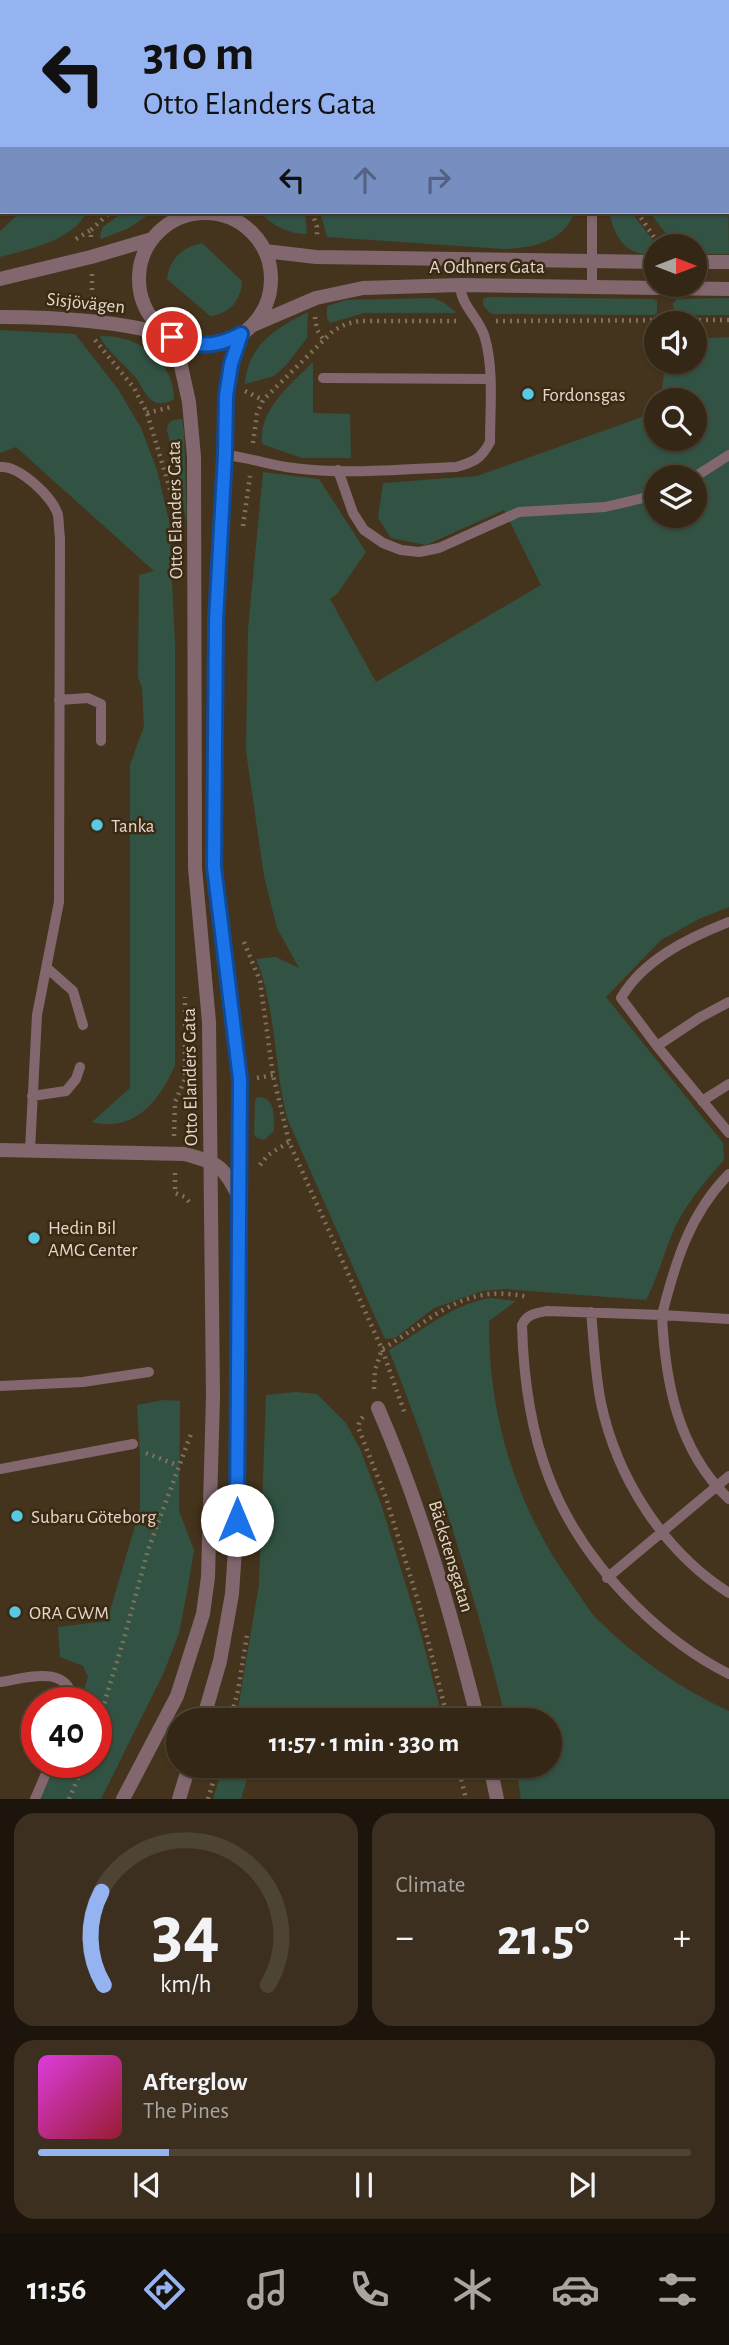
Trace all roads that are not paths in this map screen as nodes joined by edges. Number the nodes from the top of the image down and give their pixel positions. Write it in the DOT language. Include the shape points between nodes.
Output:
graph roads {
  1 [pos="592,214"];
  2 [pos="176,216"];
  3 [pos="238,217"];
  4 [pos="152,239"];
  5 [pos="265,251"];
  6 [pos="593,259"];
  7 [pos="644,261"];
  8 [pos="707,262"];
  9 [pos="729,262"];
  10 [pos="0,279"];
  11 [pos="460,285"];
  12 [pos="592,285"];
  13 [pos="729,289"];
  14 [pos="0,317"];
  15 [pos="247,330"];
  16 [pos="172,337"];
  17 [pos="323,378"];
  18 [pos="489,379"];
  19 [pos="225,454"];
  20 [pos="729,455"];
  21 [pos="0,467"];
  22 [pos="707,469"];
  23 [pos="338,470"];
  24 [pos="644,498"];
  25 [pos="60,699"];
  26 [pos="100,741"];
  27 [pos="729,922"];
  28 [pos="47,968"];
  29 [pos="729,1002"];
  30 [pos="83,1026"];
  31 [pos="657,1046"];
  32 [pos="80,1067"];
  33 [pos="729,1084"];
  34 [pos="32,1096"];
  35 [pos="702,1101"];
  36 [pos="729,1133"];
  37 [pos="0,1150"];
  38 [pos="30,1150"];
  39 [pos="209,1161"];
  40 [pos="729,1174"];
  41 [pos="241,1201"];
  42 [pos="591,1312"];
  43 [pos="662,1315"];
  44 [pos="729,1319"];
  45 [pos="149,1372"];
  46 [pos="0,1386"];
  47 [pos="378,1408"];
  48 [pos="133,1444"];
  49 [pos="0,1469"];
  50 [pos="729,1476"];
  51 [pos="716,1487"];
  52 [pos="729,1499"];
  53 [pos="662,1532"];
  54 [pos="607,1577"];
  55 [pos="729,1593"];
  56 [pos="729,1674"];
  57 [pos="0,1682"];
  58 [pos="70,1687"];
  59 [pos="206,1708"];
  60 [pos="475,1708"];
  61 [pos="44,1778"];
  62 [pos="185,1778"];
  63 [pos="493,1778"];
  64 [pos="35,1799"];
  65 [pos="123,1799"];
  66 [pos="179,1799"];
  67 [pos="497,1799"];
  1 -- 6 [label="lane"];
  2 -- 4 [label="street"];
  3 -- 5 [label="street"];
  4 -- 10 [label="street, Sisjövägen"];
  4 -- 16 [label="street, Otto Elanders Gata" via="142,258 139,290 146,311"];
  5 -- 6 [label="street, A Odhners Gata" via="316,257"];
  5 -- 15 [label="street" via="271,270 270,290 264,309"];
  6 -- 7 [label="street, A Odhners Gata"];
  6 -- 12 [label="lane"];
  8 -- 9 [label="street"];
  11 -- 12 [label="street, A Odhners Gata"];
  11 -- 15 [label="street, A Odhners Gata" via="363,288 316,299"];
  11 -- 18 [label="lane" via="461,298 485,336"];
  12 -- 13 [label="street, A Odhners Gata"];
  14 -- 16 [label="street, Sisjövägen" via="93,320"];
  15 -- 16 [label="street" via="209,345"];
  15 -- 19 [label="street" via="231,364"];
  16 -- 39 [label="street, Otto Elanders Gata" via="189,402 194,457 195,868 209,1022"];
  17 -- 18 [label="lane"];
  18 -- 23 [label="lane" via="489,442 475,462 456,467"];
  19 -- 23 [label="lane" via="294,468"];
  19 -- 41 [label="street" via="216,621 214,867 240,1079"];
  20 -- 22 [label="lane"];
  21 -- 25 [label="lane" via="18,470 57,513"];
  23 -- 24 [label="lane" via="364,530 383,543 419,552 439,548 519,512 605,508"];
  25 -- 26 [label="lane" via="88,698 100,704"];
  25 -- 28 [label="lane" via="59,902"];
  27 -- 31 [label="lane" via="649,965 621,998"];
  28 -- 30 [label="lane" via="73,991"];
  28 -- 34 [label="lane" via="37,1015"];
  29 -- 31 [label="lane"];
  31 -- 35 [label="lane"];
  32 -- 34 [label="lane" via="66,1091"];
  33 -- 35 [label="lane"];
  34 -- 38 [label="lane"];
  35 -- 36 [label="lane"];
  37 -- 38 [label="street"];
  38 -- 39 [label="street" via="174,1152"];
  39 -- 41 [label="street" via="227,1172"];
  39 -- 65 [label="street, Otto Elanders Gata" via="211,1507 203,1614 177,1696"];
  40 -- 43 [label="lane" via="704,1203 679,1253"];
  41 -- 59 [label="street" via="236,1533 229,1608"];
  42 -- 43 [label="lane"];
  42 -- 53 [label="lane" via="601,1403 615,1453"];
  42 -- 54 [label="lane" via="547,1311 532,1314 522,1325 531,1422 550,1483 585,1548"];
  43 -- 44 [label="lane"];
  43 -- 51 [label="lane" via="676,1413"];
  45 -- 46 [label="lane" via="83,1382"];
  47 -- 60 [label="street, Bäckstensgatan" via="436,1562"];
  48 -- 49 [label="lane"];
  50 -- 51 [label="lane"];
  51 -- 52 [label="lane"];
  51 -- 53 [label="lane"];
  53 -- 54 [label="lane"];
  53 -- 55 [label="lane"];
  54 -- 56 [label="lane" via="679,1646"];
  57 -- 58 [label="lane" via="50,1676"];
  61 -- 64 [label="lane"];
  62 -- 66 [label="street"];
  63 -- 67 [label="street"];
}
